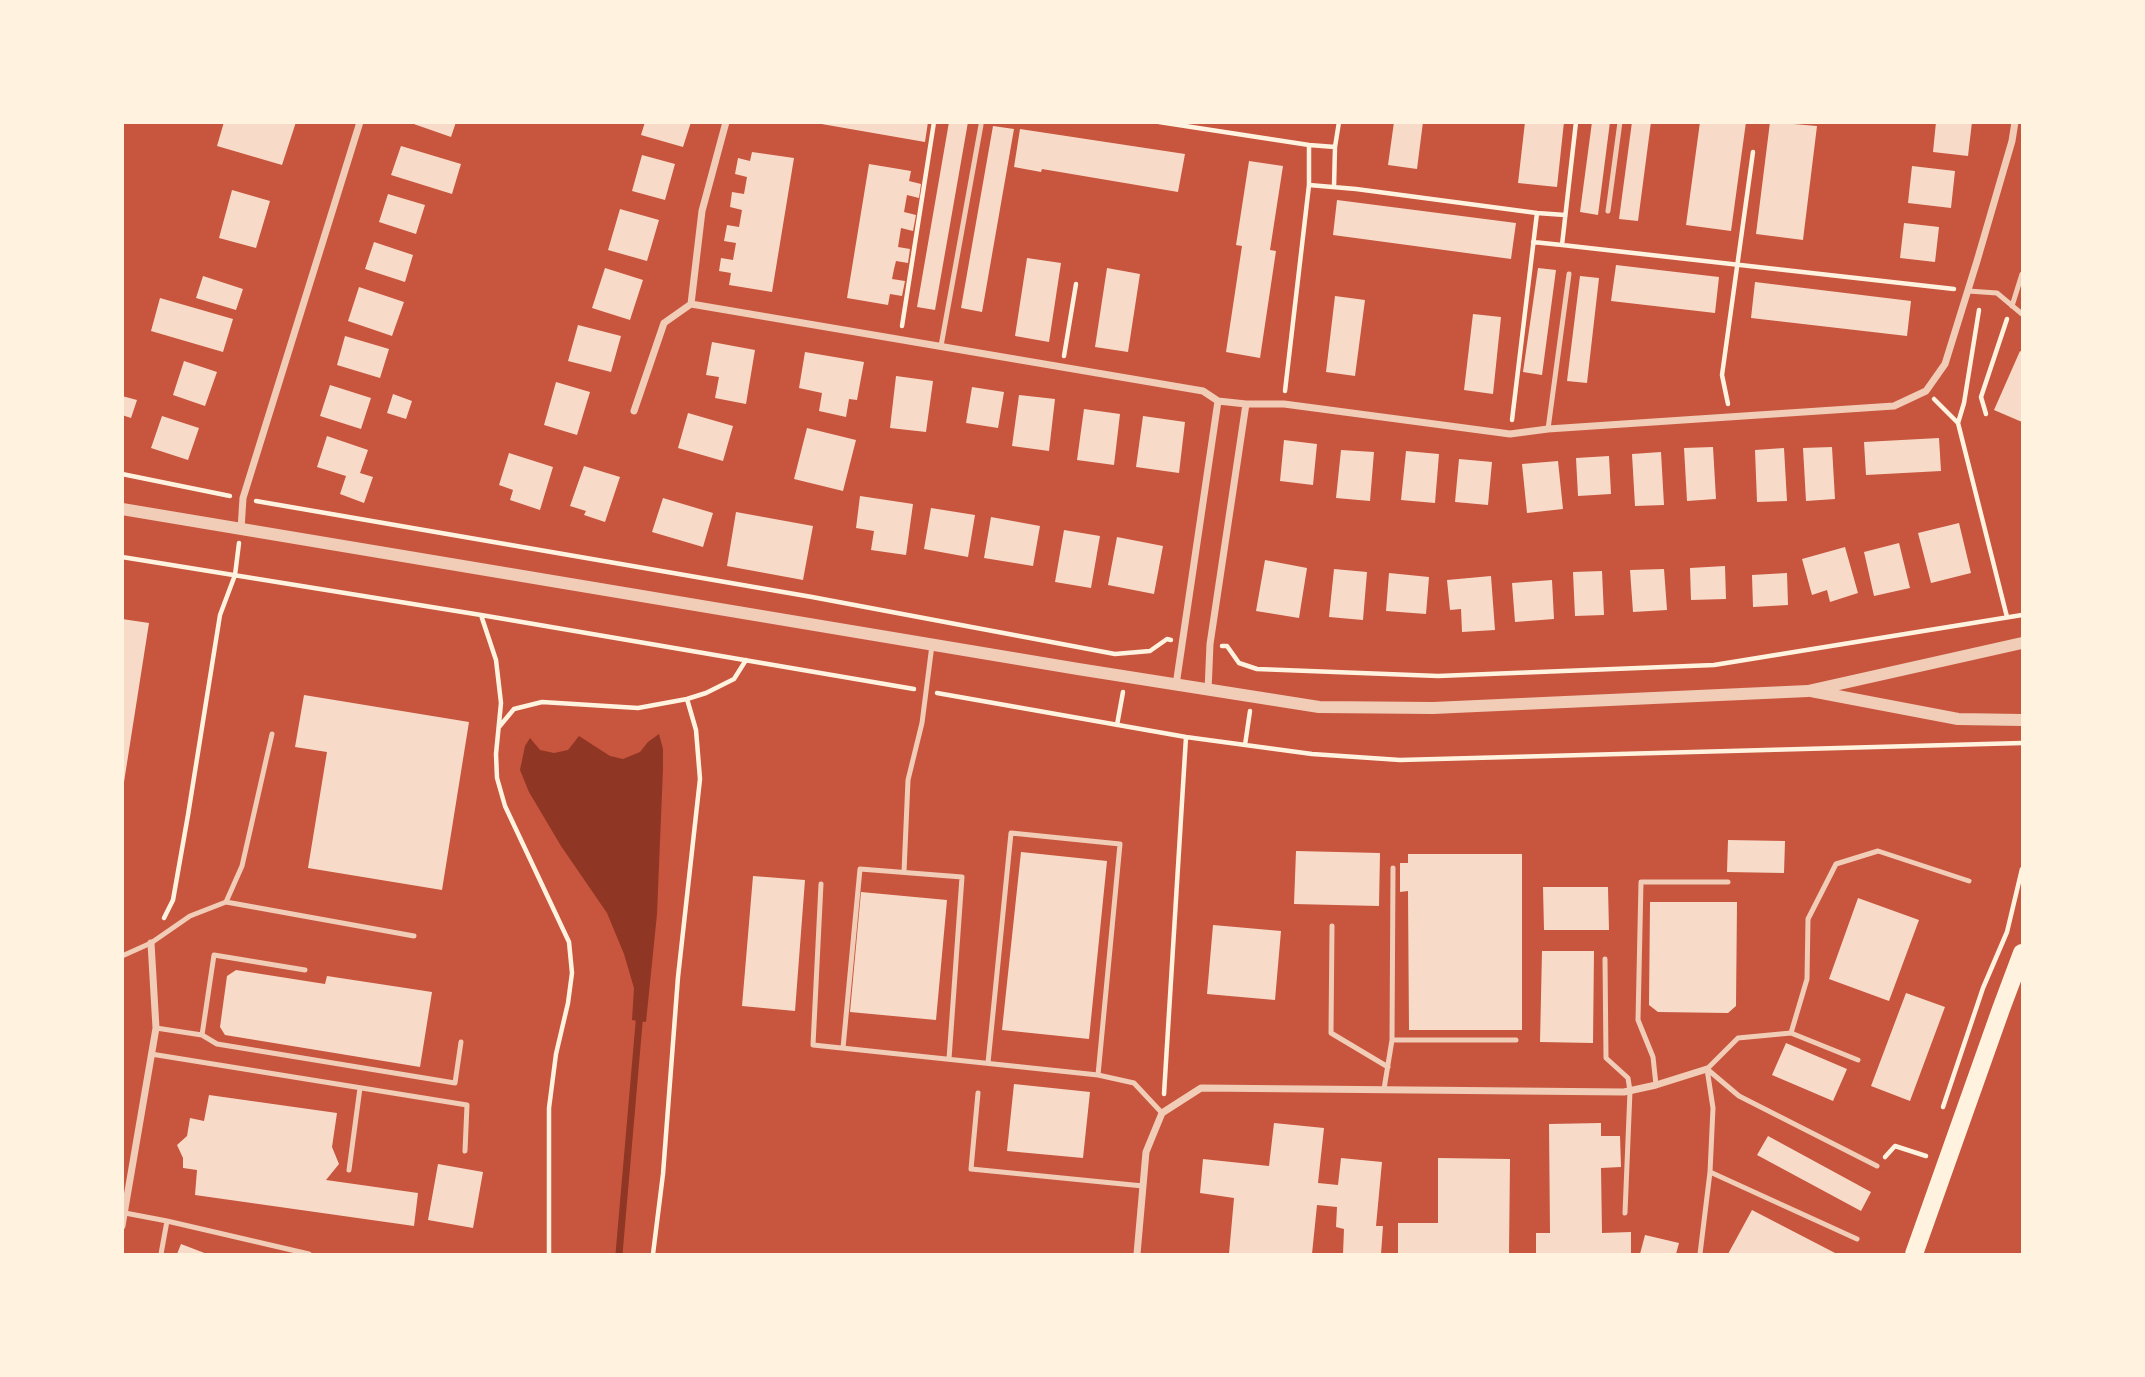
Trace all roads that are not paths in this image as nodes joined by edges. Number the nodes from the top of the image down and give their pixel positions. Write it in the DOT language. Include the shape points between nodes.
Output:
graph roads {
  1 [pos="360,122"];
  2 [pos="726,122"];
  3 [pos="1619,122"];
  4 [pos="2015,122"];
  5 [pos="981,125"];
  6 [pos="1608,211"];
  7 [pos="1569,274"];
  8 [pos="2022,274"];
  9 [pos="1968,291"];
  10 [pos="691,304"];
  11 [pos="2012,306"];
  12 [pos="2022,314"];
  13 [pos="941,346"];
  14 [pos="1218,401"];
  15 [pos="1246,404"];
  16 [pos="634,411"];
  17 [pos="1548,429"];
  18 [pos="122,509"];
  19 [pos="241,528"];
  20 [pos="2022,643"];
  21 [pos="932,645"];
  22 [pos="1176,685"];
  23 [pos="1208,691"];
  24 [pos="1808,691"];
  25 [pos="2022,720"];
  26 [pos="272,734"];
  27 [pos="1393,868"];
  28 [pos="904,872"];
  29 [pos="1969,881"];
  30 [pos="1728,882"];
  31 [pos="821,884"];
  32 [pos="226,902"];
  33 [pos="1332,926"];
  34 [pos="414,936"];
  35 [pos="151,943"];
  36 [pos="2022,953"];
  37 [pos="122,956"];
  38 [pos="1605,959"];
  39 [pos="305,970"];
  40 [pos="156,1028"];
  41 [pos="1791,1033"];
  42 [pos="202,1035"];
  43 [pos="1392,1040"];
  44 [pos="1516,1040"];
  45 [pos="461,1042"];
  46 [pos="844,1048"];
  47 [pos="151,1054"];
  48 [pos="949,1059"];
  49 [pos="1858,1060"];
  50 [pos="988,1063"];
  51 [pos="1388,1067"];
  52 [pos="1707,1069"];
  53 [pos="1098,1074"];
  54 [pos="1656,1085"];
  55 [pos="360,1088"];
  56 [pos="1384,1089"];
  57 [pos="1630,1091"];
  58 [pos="978,1093"];
  59 [pos="1162,1113"];
  60 [pos="465,1151"];
  61 [pos="1877,1166"];
  62 [pos="349,1170"];
  63 [pos="1710,1172"];
  64 [pos="1143,1186"];
  65 [pos="125,1213"];
  66 [pos="1625,1213"];
  67 [pos="167,1222"];
  68 [pos="122,1226"];
  69 [pos="1857,1239"];
  70 [pos="161,1255"];
  71 [pos="309,1255"];
  72 [pos="1137,1255"];
  73 [pos="1700,1255"];
  74 [pos="1914,1255"];
  1 -- 19 [label="street" via="243,498"];
  2 -- 10 [label="street" via="702,211"];
  3 -- 6 [label="lane"];
  4 -- 9 [label="street"];
  5 -- 13 [label="lane"];
  7 -- 17 [label="lane"];
  8 -- 11 [label="lane"];
  9 -- 11 [label="lane" via="1997,293"];
  9 -- 17 [label="street" via="1945,364 1926,391 1895,407"];
  10 -- 13 [label="street"];
  10 -- 16 [label="street" via="664,323"];
  11 -- 12 [label="lane"];
  13 -- 14 [label="street" via="1203,391"];
  14 -- 15 [label="street"];
  14 -- 22 [label="street"];
  15 -- 17 [label="street" via="1284,404 1510,434"];
  15 -- 23 [label="street" via="1210,644"];
  18 -- 19 [label="street"];
  19 -- 21 [label="street"];
  20 -- 24 [label="street"];
  21 -- 22 [label="street"];
  21 -- 28 [label="lane" via="922,723 908,780"];
  22 -- 23 [label="street"];
  23 -- 24 [label="street" via="1319,707 1387,709"];
  24 -- 25 [label="street" via="1958,719"];
  26 -- 32 [label="lane" via="242,866"];
  27 -- 43 [label="lane"];
  28 -- 46 [label="lane" via="860,869"];
  28 -- 48 [label="lane" via="962,877"];
  29 -- 41 [label="lane" via="1878,851 1836,864 1808,919 1807,979"];
  30 -- 54 [label="lane" via="1641,882 1638,1020 1653,1057"];
  31 -- 46 [label="lane" via="813,1045"];
  32 -- 34 [label="lane"];
  32 -- 35 [label="lane" via="190,916"];
  33 -- 51 [label="lane" via="1331,1033"];
  35 -- 37 [label="lane"];
  35 -- 40 [label="street"];
  36 -- 74 [label="main road"];
  38 -- 57 [label="lane" via="1606,1058 1628,1077"];
  39 -- 42 [label="lane" via="215,956"];
  40 -- 42 [label="lane"];
  40 -- 47 [label="street"];
  41 -- 49 [label="lane"];
  41 -- 52 [label="lane" via="1738,1038"];
  42 -- 45 [label="lane" via="217,1044 455,1083"];
  43 -- 44 [label="lane"];
  43 -- 51 [label="lane"];
  46 -- 48 [label="lane"];
  47 -- 55 [label="lane"];
  47 -- 65 [label="street"];
  48 -- 50 [label="lane"];
  50 -- 53 [label="lane"];
  50 -- 53 [label="lane" via="1011,833 1120,844"];
  51 -- 56 [label="lane"];
  52 -- 54 [label="street"];
  52 -- 61 [label="lane" via="1739,1096"];
  52 -- 63 [label="lane" via="1713,1108"];
  53 -- 59 [label="lane" via="1134,1083"];
  54 -- 57 [label="street"];
  55 -- 60 [label="lane" via="467,1105"];
  55 -- 62 [label="lane"];
  56 -- 57 [label="street"];
  56 -- 59 [label="street" via="1201,1087"];
  57 -- 66 [label="lane"];
  58 -- 64 [label="lane" via="971,1169"];
  59 -- 64 [label="street" via="1146,1152"];
  63 -- 69 [label="lane"];
  63 -- 73 [label="lane"];
  64 -- 72 [label="street"];
  65 -- 67 [label="lane"];
  65 -- 68 [label="street"];
  67 -- 70 [label="lane"];
  67 -- 71 [label="lane"];
}
